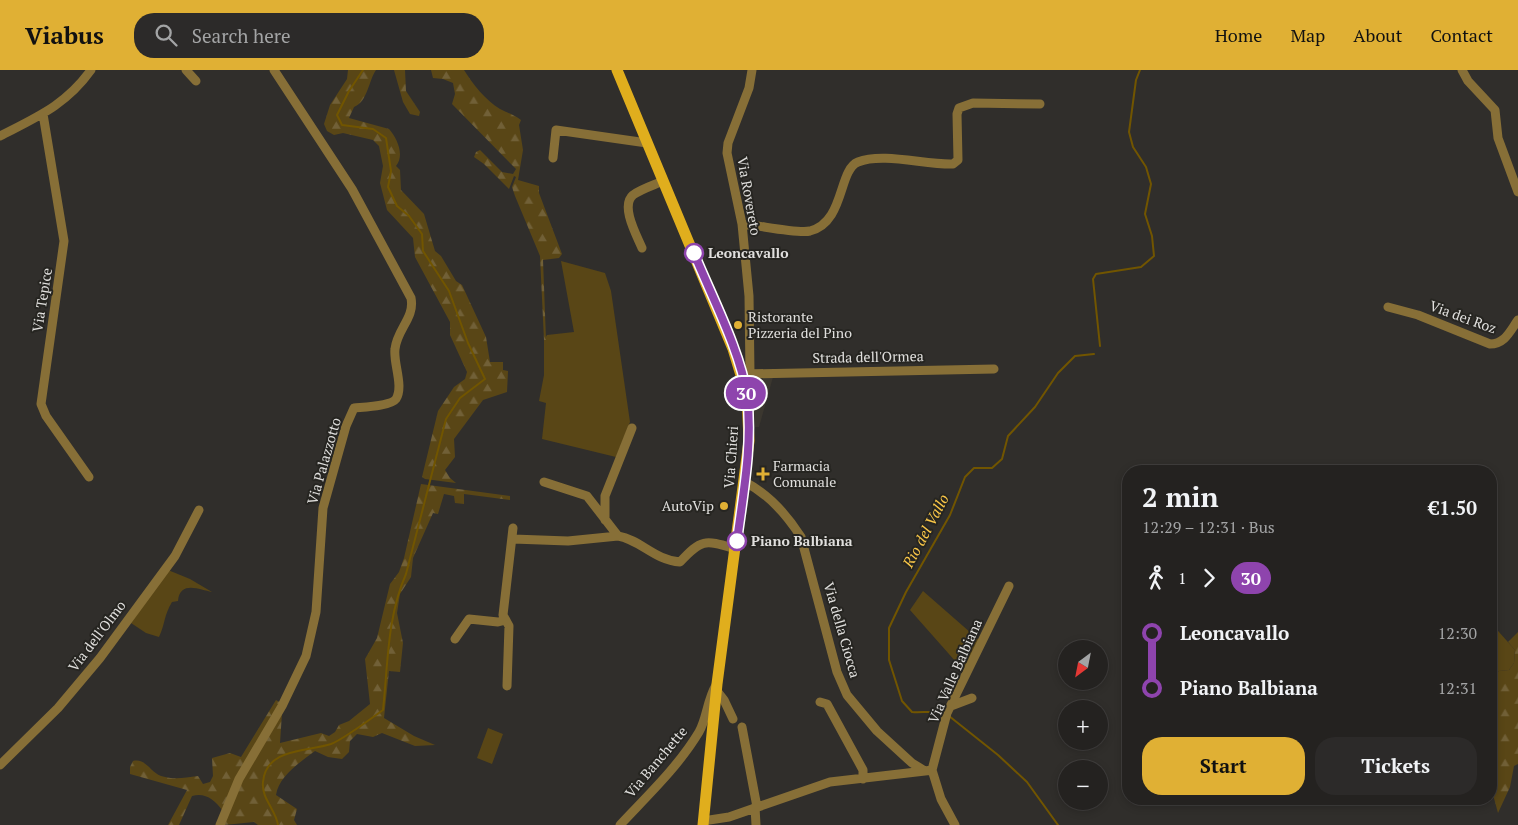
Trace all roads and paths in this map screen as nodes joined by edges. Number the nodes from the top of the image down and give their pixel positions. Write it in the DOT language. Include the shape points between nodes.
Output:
graph roads {
  1 [pos="91,70"];
  2 [pos="186,70"];
  3 [pos="274,70"];
  4 [pos="617,70"];
  5 [pos="752,70"];
  6 [pos="1462,70"];
  7 [pos="196,81"];
  8 [pos="1040,104"];
  9 [pos="43,114"];
  10 [pos="0,136"];
  11 [pos="647,143"];
  12 [pos="554,158"];
  13 [pos="663,181"];
  14 [pos="1518,192"];
  15 [pos="742,224"];
  16 [pos="642,248"];
  17 [pos="1388,307"];
  18 [pos="1518,320"];
  19 [pos="994,369"];
  20 [pos="746,374"];
  21 [pos="632,428"];
  22 [pos="89,477"];
  23 [pos="544,482"];
  24 [pos="745,482"];
  25 [pos="199,510"];
  26 [pos="605,520"];
  27 [pos="513,528"];
  28 [pos="618,536"];
  29 [pos="513,539"];
  30 [pos="736,549"];
  31 [pos="1008,586"];
  32 [pos="506,620"];
  33 [pos="455,639"];
  34 [pos="507,686"];
  35 [pos="717,687"];
  36 [pos="972,698"];
  37 [pos="820,702"];
  38 [pos="951,706"];
  39 [pos="733,719"];
  40 [pos="742,727"];
  41 [pos="0,765"];
  42 [pos="929,771"];
  43 [pos="863,779"];
  44 [pos="756,807"];
  45 [pos="703,823"];
  46 [pos="220,825"];
  47 [pos="620,825"];
  48 [pos="756,825"];
  49 [pos="955,825"];
  1 -- 9 [label="street" via="78,89"];
  2 -- 7 [label="street"];
  3 -- 46 [label="street, Via Palazzotto" via="369,218 413,307 395,349 396,399 391,403 354,408 346,426 323,508 316,612 306,656 282,706 239,779"];
  4 -- 11 [label="main road, Via Chieri"];
  5 -- 15 [label="street, Via Rovereto" via="749,88 728,143 729,165"];
  6 -- 14 [label="street" via="1495,110 1498,138"];
  8 -- 15 [label="street" via="973,103 959,108 960,153 953,164 876,160 856,163 850,167 827,221 810,231"];
  9 -- 10 [label="street"];
  9 -- 22 [label="street, Via Tepice" via="64,241 41,404"];
  11 -- 12 [label="street" via="556,130"];
  11 -- 13 [label="main road, Via Chieri"];
  13 -- 16 [label="street" via="633,196 630,201 629,212"];
  13 -- 20 [label="main road, Via Chieri"];
  15 -- 20 [label="street, Via Rovereto" via="749,296"];
  17 -- 18 [label="street, Via dei Roz" via="1418,315 1490,344 1504,340"];
  19 -- 20 [label="street, Strada dell'Ormea"];
  20 -- 24 [label="main road, Via Chieri" via="749,441"];
  21 -- 26 [label="street" via="605,496"];
  23 -- 26 [label="street" via="588,496"];
  24 -- 30 [label="main road, Via Chieri"];
  24 -- 42 [label="street, Via della Ciocca" via="768,498 794,524 801,536 837,672 847,695 877,731 912,763"];
  25 -- 41 [label="street, Via dell'Olmo" via="175,556 100,658 58,708"];
  26 -- 28 [label="street"];
  27 -- 29 [label="street"];
  28 -- 29 [label="street" via="568,541"];
  28 -- 30 [label="street" via="666,561 680,562 702,542"];
  29 -- 32 [label="street" via="508,555 503,615"];
  30 -- 35 [label="main road, Via Chieri"];
  31 -- 38 [label="street, Via Valle Balbiana"];
  32 -- 33 [label="street" via="469,619"];
  32 -- 34 [label="street" via="509,626"];
  35 -- 39 [label="street"];
  35 -- 45 [label="main road, Via Chieri"];
  35 -- 47 [label="street, Via Banchette" via="709,696 699,731 671,770"];
  36 -- 38 [label="street"];
  37 -- 43 [label="street" via="827,704 863,770"];
  38 -- 42 [label="street, Via Valle Balbiana"];
  40 -- 44 [label="street"];
  42 -- 43 [label="street"];
  42 -- 49 [label="street"];
  43 -- 44 [label="street" via="830,782"];
  44 -- 45 [label="street"];
  44 -- 48 [label="street"];
}
